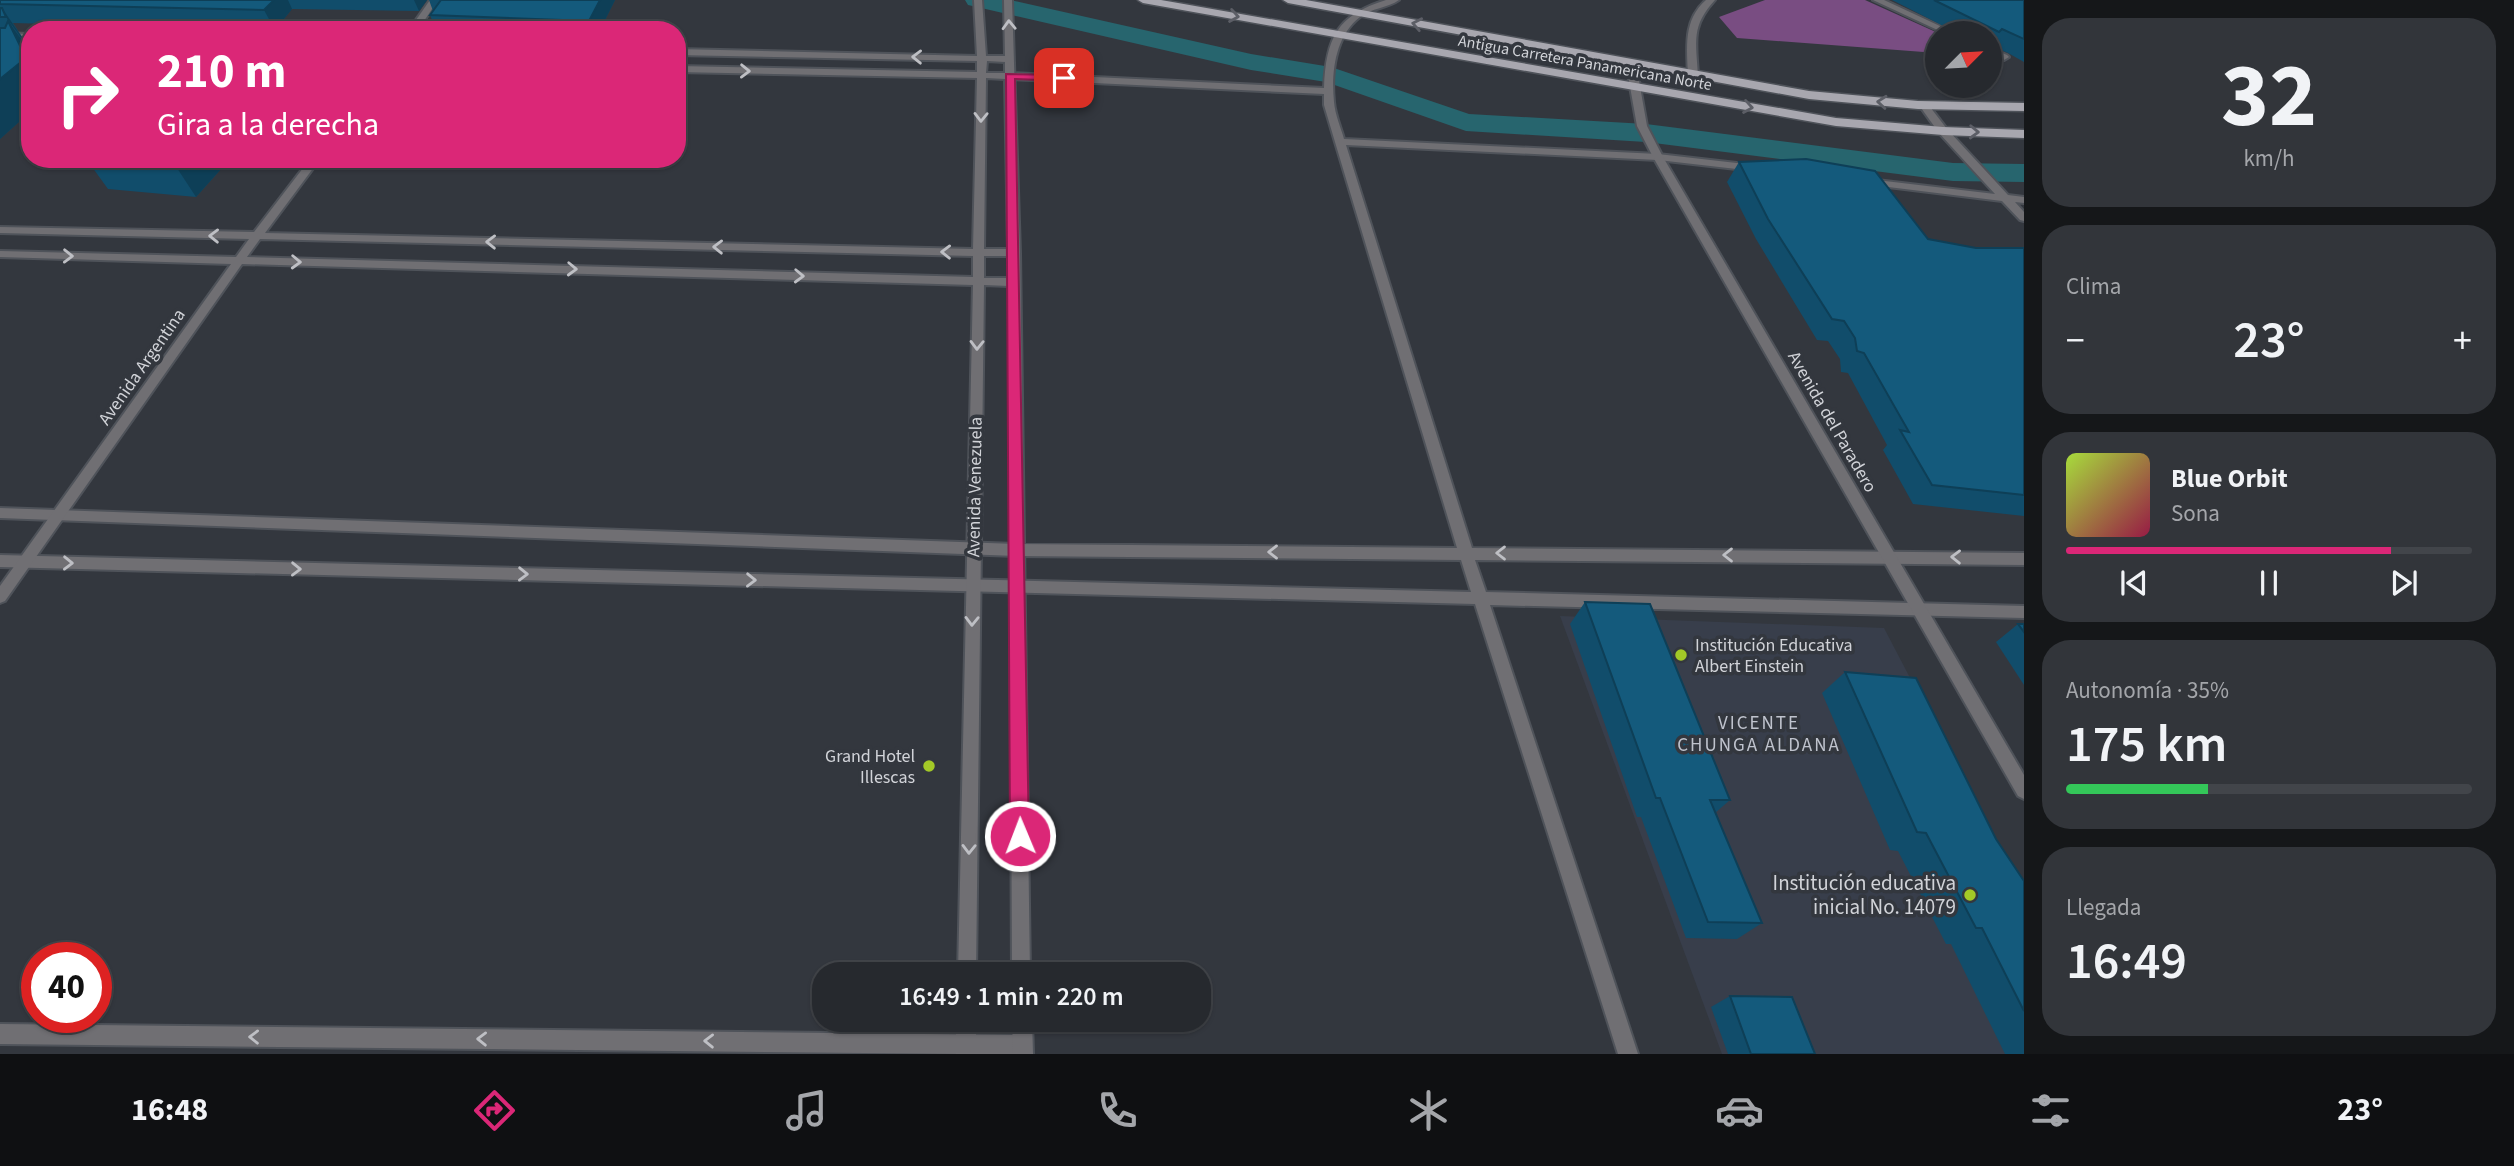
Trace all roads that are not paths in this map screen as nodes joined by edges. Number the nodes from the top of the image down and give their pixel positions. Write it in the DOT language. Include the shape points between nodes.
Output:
graph roads {
  1 [pos="434,0"];
  2 [pos="978,0"];
  3 [pos="1008,0"];
  4 [pos="1143,0"];
  5 [pos="1288,0"];
  6 [pos="1395,0"];
  7 [pos="1711,0"];
  8 [pos="1877,0"];
  9 [pos="1359,13"];
  10 [pos="419,21"];
  11 [pos="1925,21"];
  12 [pos="1338,35"];
  13 [pos="0,36"];
  14 [pos="21,37"];
  15 [pos="686,52"];
  16 [pos="982,58"];
  17 [pos="1010,59"];
  18 [pos="1631,64"];
  19 [pos="686,69"];
  20 [pos="981,75"];
  21 [pos="1693,75"];
  22 [pos="1010,76"];
  23 [pos="1634,88"];
  24 [pos="1329,91"];
  25 [pos="1924,105"];
  26 [pos="2024,107"];
  27 [pos="1943,131"];
  28 [pos="2024,134"];
  29 [pos="1340,142"];
  30 [pos="1658,157"];
  31 [pos="308,168"];
  32 [pos="1765,170"];
  33 [pos="1858,181"];
  34 [pos="2006,198"];
  35 [pos="2024,200"];
  36 [pos="2024,218"];
  37 [pos="0,230"];
  38 [pos="256,237"];
  39 [pos="979,253"];
  40 [pos="1014,253"];
  41 [pos="0,254"];
  42 [pos="239,260"];
  43 [pos="978,281"];
  44 [pos="1012,282"];
  45 [pos="0,513"];
  46 [pos="58,515"];
  47 [pos="974,547"];
  48 [pos="1016,550"];
  49 [pos="1466,553"];
  50 [pos="1890,556"];
  51 [pos="2024,558"];
  52 [pos="0,561"];
  53 [pos="25,562"];
  54 [pos="973,586"];
  55 [pos="1017,587"];
  56 [pos="0,597"];
  57 [pos="1480,599"];
  58 [pos="1919,611"];
  59 [pos="2024,612"];
  60 [pos="2024,791"];
  61 [pos="967,962"];
  62 [pos="1021,962"];
  63 [pos="0,1034"];
  64 [pos="966,1049"];
  65 [pos="1022,1049"];
  66 [pos="1628,1054"];
  1 -- 10 [label="street"];
  2 -- 16 [label="street, Avenida Venezuela"];
  17 -- 3 [label="street, one-way"];
  4 -- 12 [label="main road, Antigua Carretera Panamericana Norte, one-way"];
  5 -- 9 [label="main road, Antigua Carretera Panamericana Norte"];
  6 -- 9 [label="street"];
  7 -- 21 [label="street" via="1693,19"];
  8 -- 11 [label="street"];
  9 -- 12 [label="street"];
  18 -- 9 [label="main road, Antigua Carretera Panamericana Norte, one-way"];
  12 -- 23 [label="main road, Antigua Carretera Panamericana Norte"];
  12 -- 24 [label="street"];
  13 -- 14 [label="street"];
  16 -- 15 [label="street, one-way"];
  16 -- 17 [label="street"];
  16 -- 20 [label="street, Avenida Venezuela"];
  17 -- 22 [label="street"];
  18 -- 21 [label="main road, Antigua Carretera Panamericana Norte"];
  18 -- 23 [label="street, Avenida del Paradero"];
  19 -- 20 [label="street, one-way"];
  20 -- 22 [label="street"];
  20 -- 39 [label="street, Avenida Venezuela, one-way"];
  25 -- 21 [label="main road, Antigua Carretera Panamericana Norte, one-way" via="1809,95"];
  22 -- 24 [label="street"];
  22 -- 40 [label="street"];
  23 -- 27 [label="main road, Antigua Carretera Panamericana Norte, one-way" via="1836,122"];
  23 -- 30 [label="street, Avenida del Paradero" via="1642,125"];
  24 -- 29 [label="street"];
  25 -- 26 [label="main road, Antigua Carretera Panamericana Norte"];
  25 -- 27 [label="street"];
  27 -- 28 [label="main road, Antigua Carretera Panamericana Norte, one-way"];
  27 -- 34 [label="street"];
  29 -- 30 [label="street"];
  29 -- 49 [label="street"];
  30 -- 32 [label="street"];
  30 -- 50 [label="street, Avenida del Paradero"];
  31 -- 38 [label="street, Avenida Argentina"];
  33 -- 34 [label="street"];
  34 -- 35 [label="street"];
  34 -- 36 [label="street"];
  38 -- 37 [label="street, one-way"];
  39 -- 38 [label="street, one-way"];
  38 -- 42 [label="street, Avenida Argentina"];
  39 -- 40 [label="street"];
  39 -- 43 [label="street, Avenida Venezuela"];
  40 -- 44 [label="street"];
  41 -- 42 [label="street, one-way"];
  42 -- 43 [label="street, one-way"];
  42 -- 46 [label="street, Avenida Argentina"];
  43 -- 44 [label="street"];
  43 -- 47 [label="street, Avenida Venezuela, one-way"];
  44 -- 48 [label="street"];
  45 -- 46 [label="street"];
  46 -- 47 [label="street"];
  46 -- 53 [label="street, Avenida Argentina"];
  47 -- 48 [label="street"];
  47 -- 54 [label="street, Avenida Venezuela"];
  49 -- 48 [label="street, one-way"];
  48 -- 55 [label="street"];
  50 -- 49 [label="street, one-way"];
  49 -- 57 [label="street"];
  51 -- 50 [label="street, one-way"];
  50 -- 58 [label="street, Avenida del Paradero"];
  52 -- 53 [label="street"];
  53 -- 54 [label="street, one-way"];
  53 -- 56 [label="street, Avenida Argentina"];
  54 -- 55 [label="street"];
  54 -- 61 [label="street, Avenida Venezuela, one-way"];
  55 -- 57 [label="street"];
  55 -- 62 [label="street"];
  57 -- 58 [label="street"];
  57 -- 66 [label="street"];
  58 -- 59 [label="street"];
  58 -- 60 [label="street, Avenida del Paradero"];
  64 -- 63 [label="street, one-way"];
  64 -- 65 [label="street"];
}
